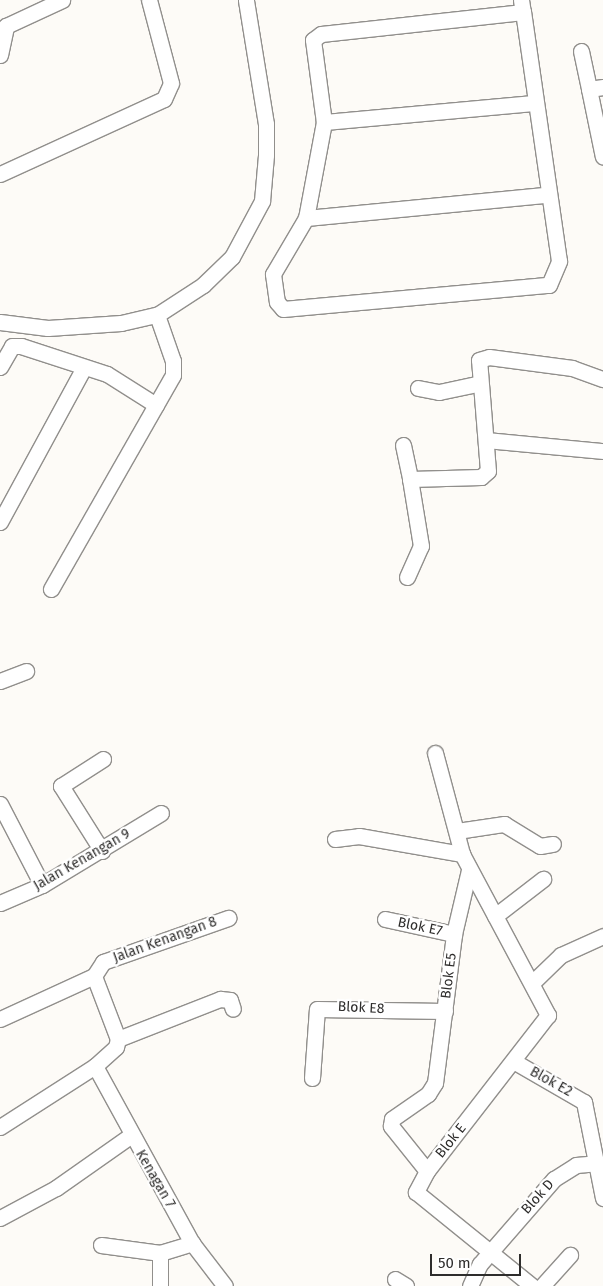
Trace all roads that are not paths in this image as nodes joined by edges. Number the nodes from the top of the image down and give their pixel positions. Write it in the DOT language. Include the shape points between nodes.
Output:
graph roads {
  1 [pos="62,0"];
  2 [pos="149,0"];
  3 [pos="246,0"];
  4 [pos="522,6"];
  5 [pos="580,51"];
  6 [pos="0,55"];
  7 [pos="596,88"];
  8 [pos="534,103"];
  9 [pos="324,122"];
  10 [pos="603,157"];
  11 [pos="0,174"];
  12 [pos="547,194"];
  13 [pos="306,218"];
  14 [pos="156,316"];
  15 [pos="0,322"];
  16 [pos="0,367"];
  17 [pos="84,368"];
  18 [pos="603,379"];
  19 [pos="477,384"];
  20 [pos="418,388"];
  21 [pos="156,404"];
  22 [pos="486,440"];
  23 [pos="403,444"];
  24 [pos="603,451"];
  25 [pos="410,479"];
  26 [pos="0,522"];
  27 [pos="407,577"];
  28 [pos="51,589"];
  29 [pos="26,671"];
  30 [pos="0,681"];
  31 [pos="435,753"];
  32 [pos="103,758"];
  33 [pos="0,804"];
  34 [pos="161,813"];
  35 [pos="457,832"];
  36 [pos="335,839"];
  37 [pos="553,844"];
  38 [pos="102,851"];
  39 [pos="462,854"];
  40 [pos="469,870"];
  41 [pos="543,879"];
  42 [pos="42,885"];
  43 [pos="0,903"];
  44 [pos="495,916"];
  45 [pos="228,918"];
  46 [pos="385,919"];
  47 [pos="454,934"];
  48 [pos="603,936"];
  49 [pos="94,976"];
  50 [pos="533,982"];
  51 [pos="233,1010"];
  52 [pos="445,1012"];
  53 [pos="0,1019"];
  54 [pos="118,1039"];
  55 [pos="515,1062"];
  56 [pos="95,1066"];
  57 [pos="312,1078"];
  58 [pos="0,1127"];
  59 [pos="130,1136"];
  60 [pos="599,1163"];
  61 [pos="427,1171"];
  62 [pos="603,1198"];
  63 [pos="0,1218"];
  64 [pos="192,1243"];
  65 [pos="101,1245"];
  66 [pos="160,1253"];
  67 [pos="489,1253"];
  68 [pos="570,1255"];
  69 [pos="160,1286"];
  70 [pos="225,1286"];
  71 [pos="470,1286"];
  72 [pos="532,1286"];
  73 [pos="542,1286"];
  1 -- 6 [label="street" via="6,26"];
  2 -- 11 [label="street" via="171,83 164,99"];
  3 -- 14 [label="street" via="266,124 262,201 232,257 203,285"];
  4 -- 8 [label="street"];
  4 -- 9 [label="street" via="321,34 312,46"];
  5 -- 7 [label="street"];
  7 -- 10 [label="street"];
  8 -- 9 [label="street"];
  8 -- 12 [label="street"];
  9 -- 13 [label="street"];
  12 -- 13 [label="street"];
  12 -- 13 [label="street" via="559,261 549,284 294,311 277,302 273,274"];
  14 -- 15 [label="street" via="121,323 48,328"];
  14 -- 21 [label="street" via="173,361 173,375"];
  16 -- 17 [label="street" via="15,345"];
  17 -- 21 [label="street" via="119,379"];
  17 -- 26 [label="street"];
  18 -- 19 [label="street" via="588,371 489,357 476,363"];
  19 -- 20 [label="street" via="439,392"];
  19 -- 22 [label="street"];
  21 -- 28 [label="street"];
  22 -- 24 [label="street"];
  22 -- 25 [label="street" via="489,468 484,476"];
  23 -- 25 [label="street"];
  25 -- 27 [label="street" via="421,546"];
  29 -- 30 [label="street"];
  31 -- 35 [label="street"];
  32 -- 38 [label="street" via="61,786"];
  33 -- 42 [label="street"];
  34 -- 38 [label="street, Jalan Kenangan 9"];
  35 -- 37 [label="street" via="504,824 540,846"];
  35 -- 39 [label="street"];
  36 -- 39 [label="street" via="359,836"];
  38 -- 42 [label="street, Jalan Kenangan 9"];
  39 -- 40 [label="street"];
  40 -- 44 [label="street"];
  40 -- 47 [label="street, Blok E5"];
  41 -- 44 [label="street"];
  42 -- 43 [label="street, Jalan Kenangan 9"];
  44 -- 50 [label="street"];
  45 -- 49 [label="street, Jalan Kenangan 8" via="103,962"];
  46 -- 47 [label="street, Blok E7"];
  47 -- 52 [label="street, Blok E5"];
  48 -- 50 [label="street" via="561,955"];
  49 -- 53 [label="street, Jalan Kenangan 8"];
  49 -- 54 [label="street"];
  50 -- 55 [label="street, Blok E" via="548,1015"];
  51 -- 54 [label="street" via="230,1000 220,998"];
  52 -- 57 [label="street, Blok E8" via="317,1009"];
  52 -- 61 [label="street, Blok E5" via="435,1083 428,1094 394,1114 391,1126"];
  54 -- 56 [label="street" via="112,1052"];
  55 -- 60 [label="street, Blok E2" via="584,1102"];
  55 -- 61 [label="street, Blok E"];
  56 -- 58 [label="street"];
  56 -- 59 [label="street, Kenagan 7"];
  59 -- 63 [label="street" via="56,1188"];
  59 -- 64 [label="street, Kenagan 7"];
  60 -- 62 [label="street"];
  60 -- 67 [label="street, Blok D" via="586,1162 562,1172"];
  61 -- 67 [label="street, Blok E" via="417,1184 420,1199"];
  64 -- 66 [label="street"];
  64 -- 70 [label="street, Kenagan 7"];
  65 -- 66 [label="street"];
  66 -- 69 [label="street"];
  67 -- 71 [label="street"];
  67 -- 72 [label="street, Blok E"];
  68 -- 73 [label="street"];
}
